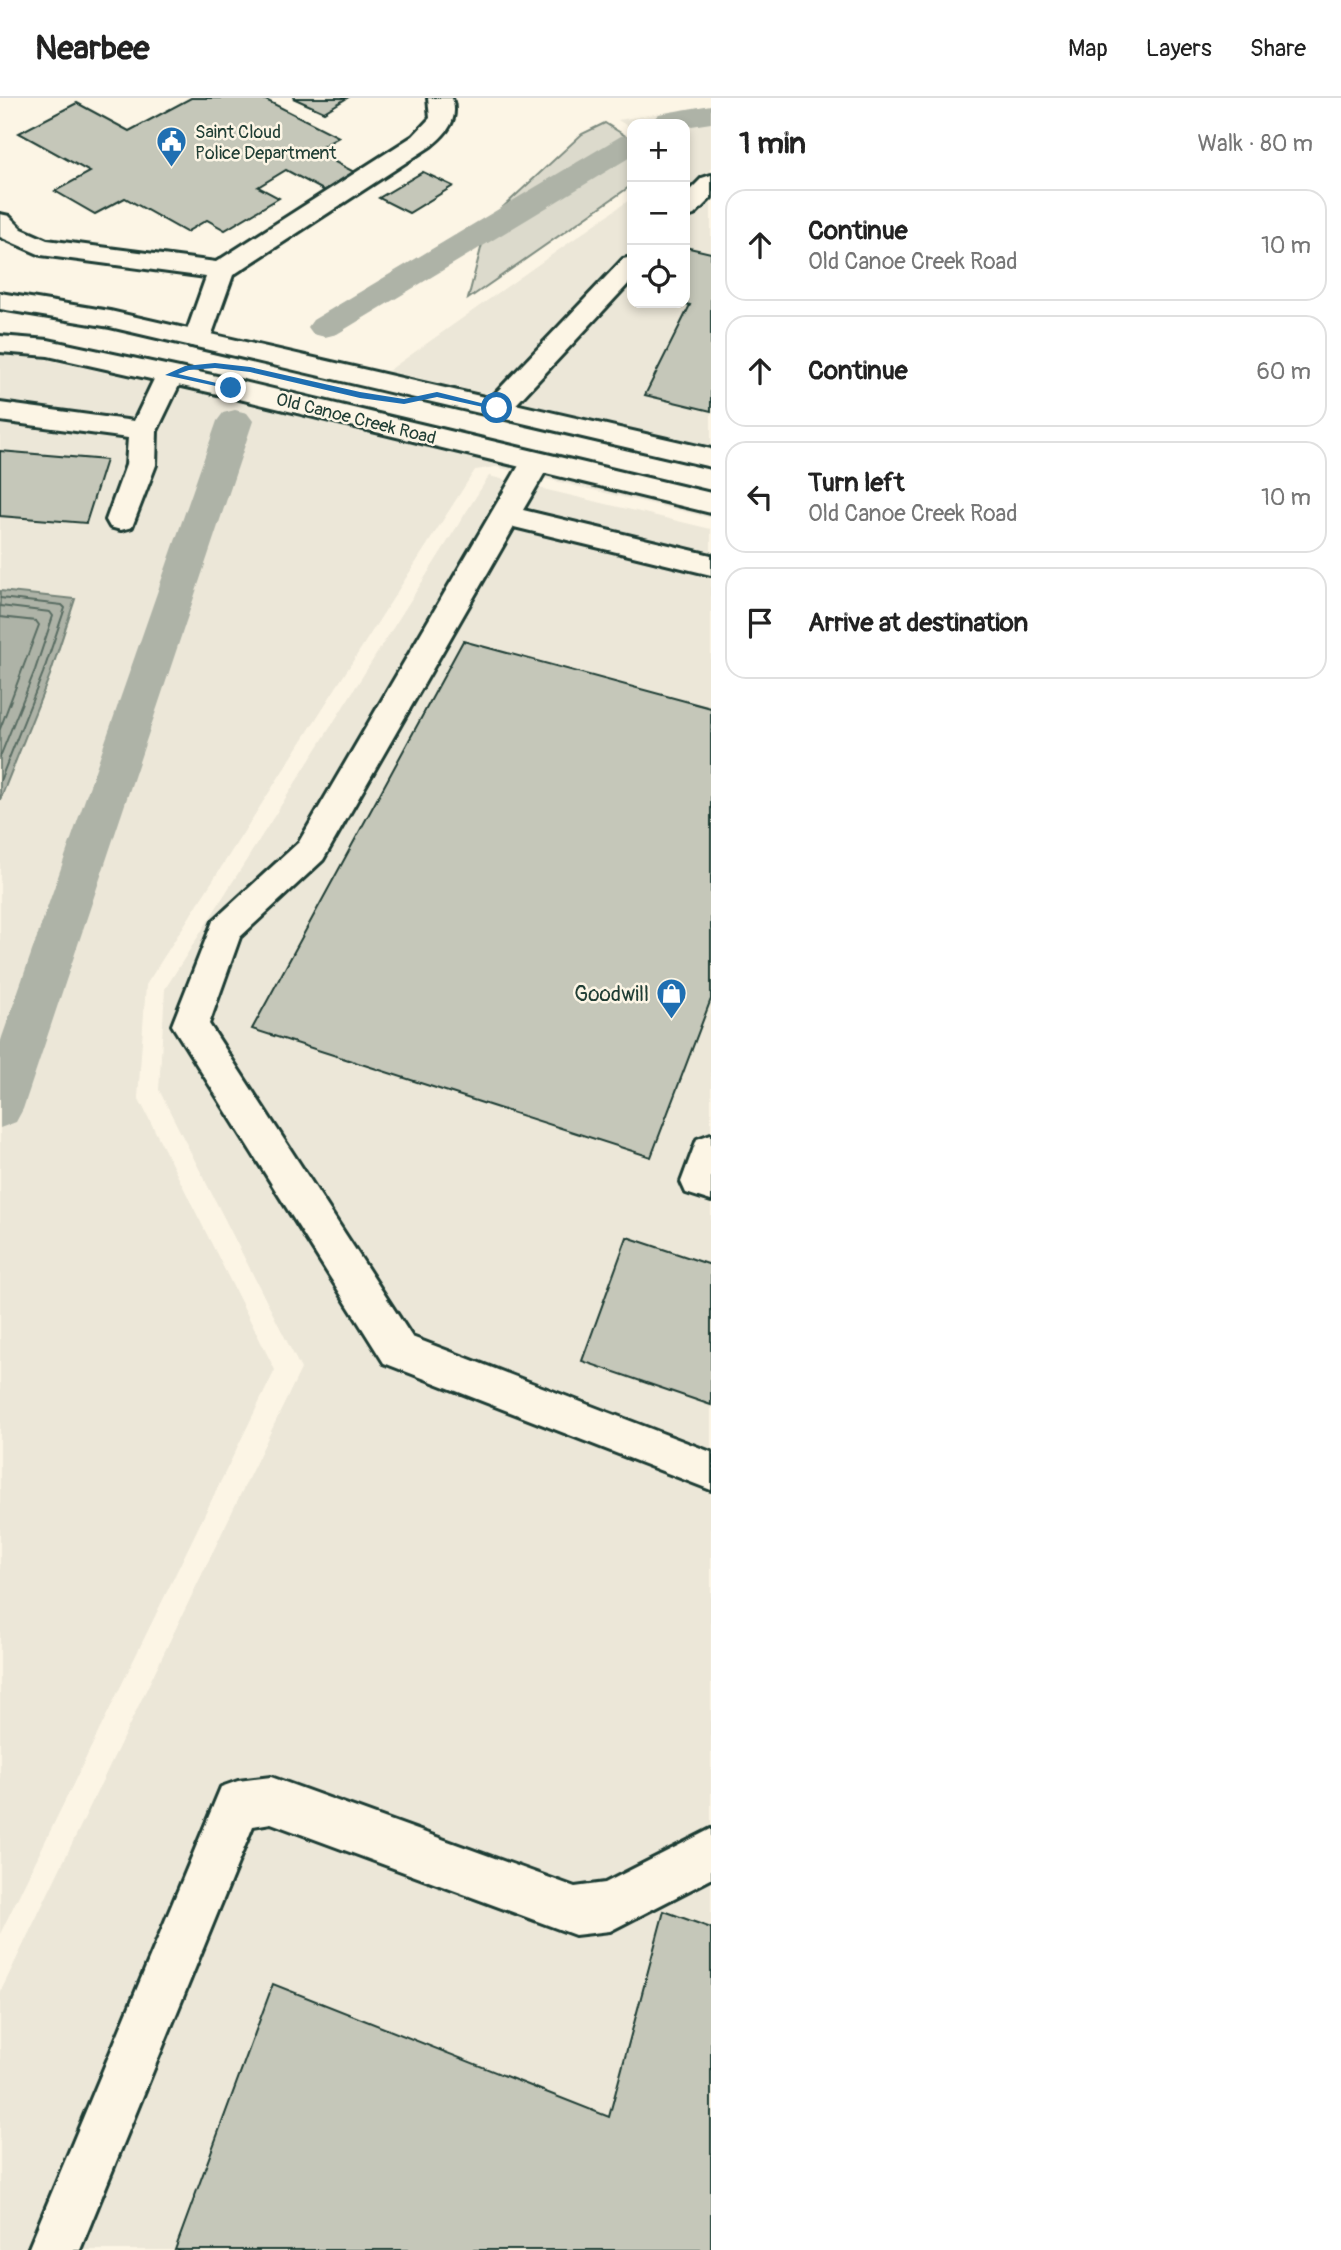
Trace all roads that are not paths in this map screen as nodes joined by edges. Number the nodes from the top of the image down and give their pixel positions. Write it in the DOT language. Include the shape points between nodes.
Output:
graph roads {
  1 [pos="440,98"];
  2 [pos="711,183"];
  3 [pos="690,205"];
  4 [pos="0,222"];
  5 [pos="627,270"];
  6 [pos="221,271"];
  7 [pos="0,301"];
  8 [pos="198,339"];
  9 [pos="0,344"];
  10 [pos="182,378"];
  11 [pos="437,394"];
  12 [pos="497,408"];
  13 [pos="0,412"];
  14 [pos="143,431"];
  15 [pos="711,458"];
  16 [pos="536,462"];
  17 [pos="711,503"];
  18 [pos="505,515"];
  19 [pos="121,520"];
  20 [pos="711,565"];
  21 [pos="711,1150"];
  22 [pos="711,1185"];
  23 [pos="711,1471"];
  24 [pos="711,1853"];
  25 [pos="54,2250"];
  1 -- 6 [label="main road" via="445,111 441,125 422,141"];
  2 -- 3 [label="main road"];
  4 -- 6 [label="main road" via="41,247"];
  5 -- 12 [label="main road"];
  6 -- 8 [label="main road"];
  7 -- 8 [label="main road, Old Canoe Creek Road"];
  8 -- 11 [label="main road, Old Canoe Creek Road"];
  9 -- 10 [label="main road, Old Canoe Creek Road" via="48,348"];
  10 -- 11 [label="main road" via="188,368 215,365 404,401"];
  10 -- 14 [label="main road"];
  10 -- 16 [label="main road, Old Canoe Creek Road"];
  11 -- 12 [label="main road, Old Canoe Creek Road"];
  12 -- 15 [label="main road, Old Canoe Creek Road"];
  13 -- 14 [label="main road"];
  14 -- 19 [label="main road" via="141,465"];
  16 -- 17 [label="main road, Old Canoe Creek Road"];
  16 -- 18 [label="main road"];
  18 -- 20 [label="main road"];
  18 -- 23 [label="main road" via="311,851 225,930 190,1024 398,1350"];
  21 -- 22 [label="main road" via="700,1182"];
  24 -- 25 [label="main road" via="610,1907 575,1911 271,1800 238,1804"];
}
